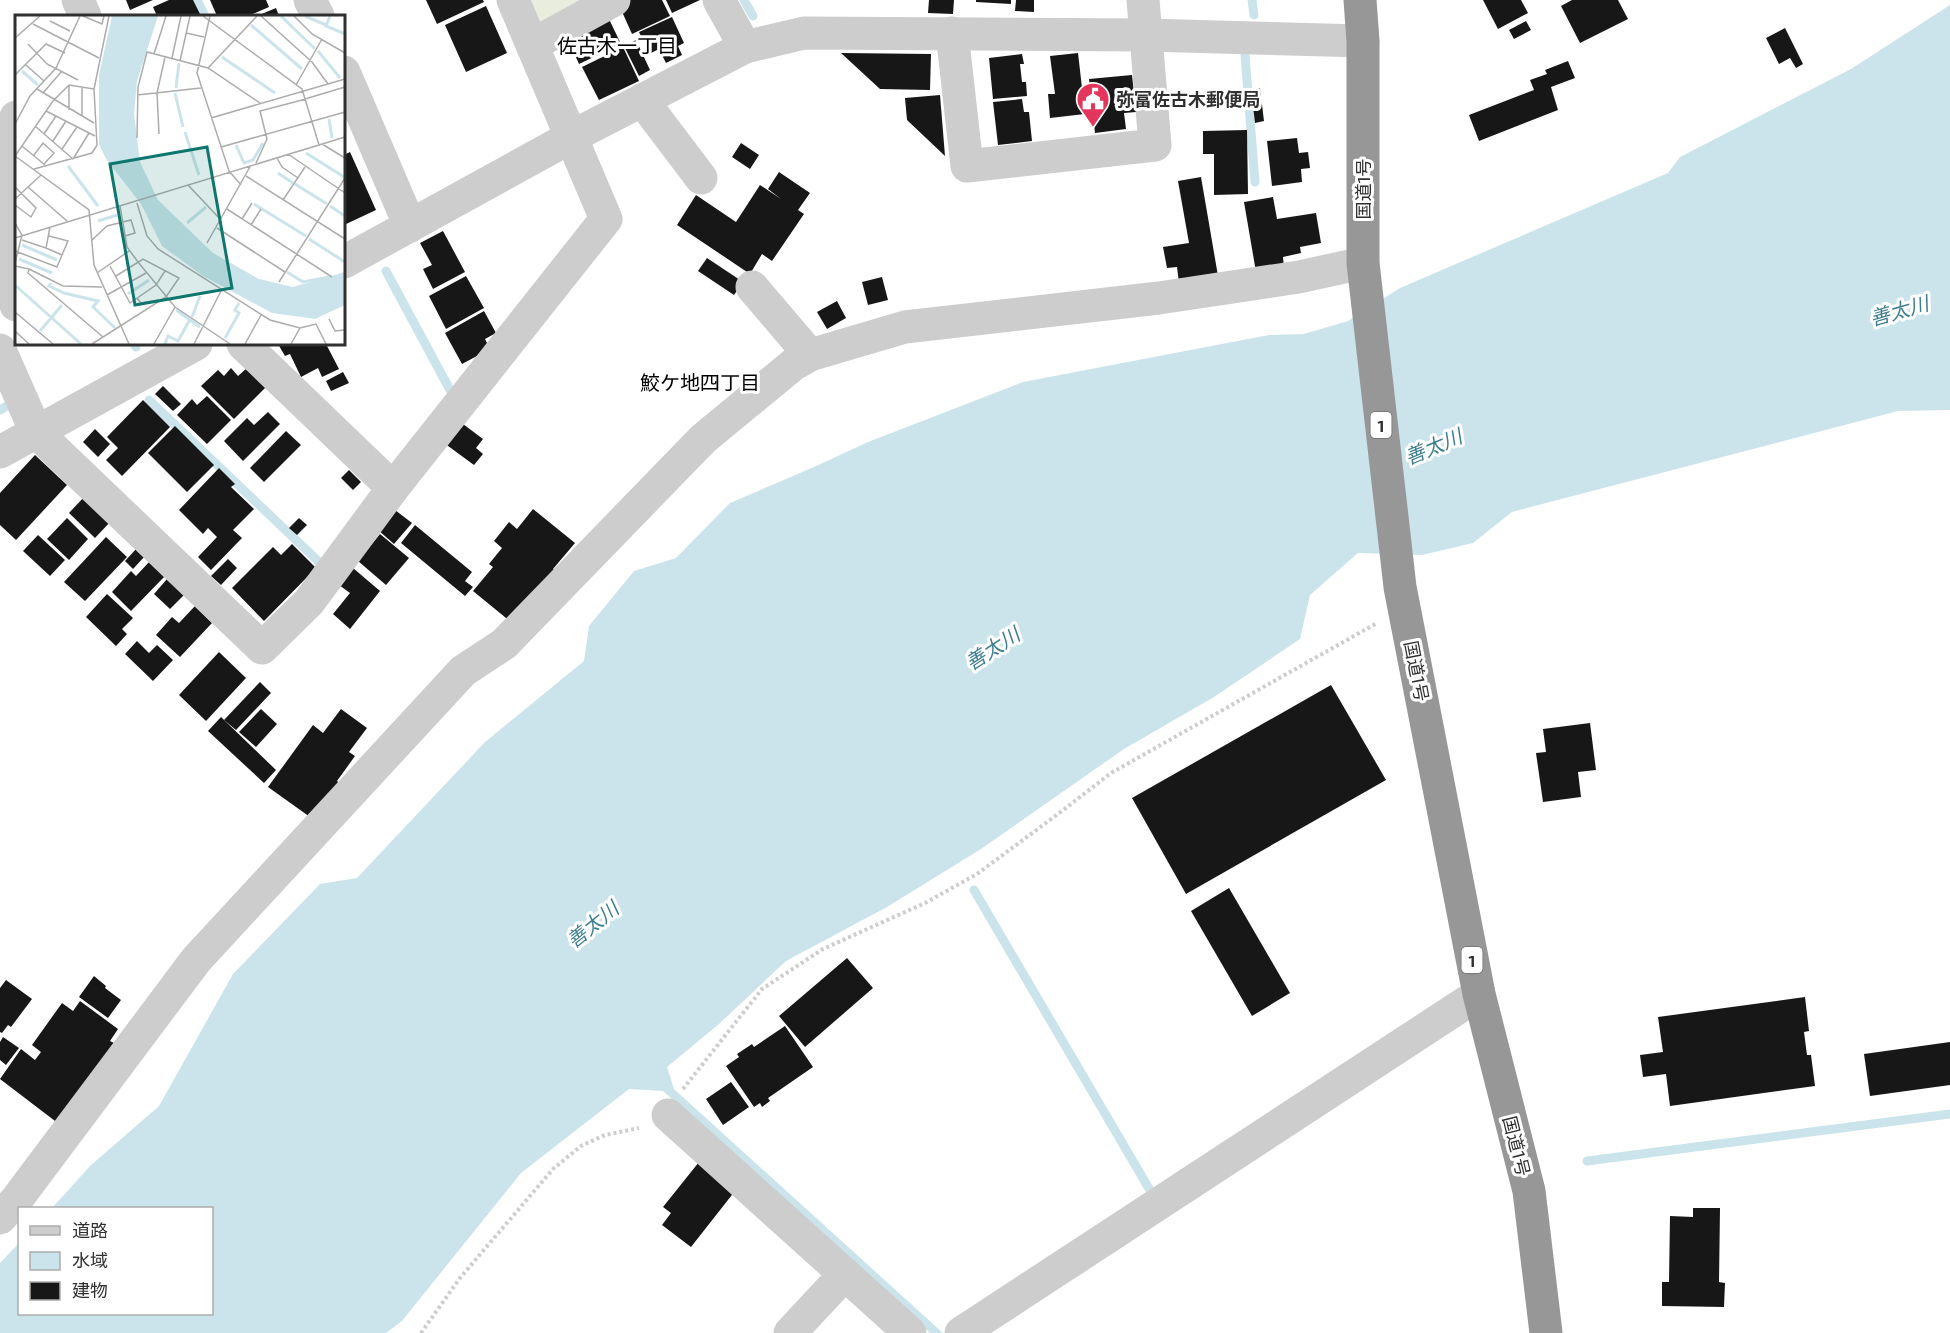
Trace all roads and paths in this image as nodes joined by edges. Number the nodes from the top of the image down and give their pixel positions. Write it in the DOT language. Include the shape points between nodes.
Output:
graph roads {
  1 [pos="78,0"];
  2 [pos="310,0"];
  3 [pos="513,0"];
  4 [pos="614,0"];
  5 [pos="719,0"];
  6 [pos="1143,0"];
  7 [pos="1360,0"];
  8 [pos="85,15"];
  9 [pos="318,15"];
  10 [pos="952,33"];
  11 [pos="1146,35"];
  12 [pos="1363,41"];
  13 [pos="532,45"];
  14 [pos="745,47"];
  15 [pos="345,74"];
  16 [pos="642,100"];
  17 [pos="15,129"];
  18 [pos="570,137"];
  19 [pos="701,178"];
  20 [pos="410,226"];
  21 [pos="345,261"];
  22 [pos="1363,263"];
  23 [pos="752,287"];
  24 [pos="15,299"];
  25 [pos="194,345"];
  26 [pos="244,345"];
  27 [pos="9,354"];
  28 [pos="810,356"];
  29 [pos="36,432"];
  30 [pos="0,452"];
  31 [pos="393,488"];
  32 [pos="1402,597"];
  33 [pos="1479,994"];
  34 [pos="684,1086"];
  35 [pos="668,1115"];
  36 [pos="6,1201"];
  37 [pos="845,1274"];
  38 [pos="421,1333"];
  39 [pos="790,1333"];
  40 [pos="910,1333"];
  41 [pos="961,1333"];
  42 [pos="1546,1333"];
  1 -- 8 [label="street"];
  2 -- 9 [label="street"];
  3 -- 13 [label="street"];
  4 -- 13 [label="street"];
  5 -- 14 [label="street"];
  6 -- 11 [label="street"];
  7 -- 12 [label="highway, 国道1号 / 1"];
  10 -- 11 [label="street"];
  10 -- 11 [label="street" via="967,166 1155,145"];
  10 -- 14 [label="street" via="804,33"];
  11 -- 12 [label="street"];
  12 -- 22 [label="highway, 国道1号 / 1"];
  13 -- 18 [label="street"];
  14 -- 16 [label="street"];
  15 -- 20 [label="street"];
  16 -- 18 [label="street"];
  16 -- 19 [label="street"];
  17 -- 24 [label="street" via="10,187"];
  18 -- 20 [label="street"];
  18 -- 31 [label="street" via="606,219"];
  20 -- 21 [label="street"];
  22 -- 28 [label="street" via="1159,298 905,327"];
  22 -- 32 [label="highway, 国道1号 / 1"];
  23 -- 28 [label="street"];
  25 -- 29 [label="street"];
  26 -- 31 [label="street"];
  27 -- 29 [label="street"];
  28 -- 36 [label="street" via="794,364 703,439 504,644 463,671 196,960"];
  29 -- 30 [label="street"];
  29 -- 31 [label="street" via="262,648 309,602"];
  32 -- 33 [label="highway, 国道1号 / 1"];
  32 -- 34 [label="path" via="1111,773 977,873 925,903 814,954 762,989"];
  33 -- 41 [label="street"];
  33 -- 42 [label="highway, 国道1号 / 1" via="1528,1191"];
  35 -- 37 [label="street"];
  35 -- 38 [label="path" via="581,1146 553,1169 460,1278"];
  37 -- 39 [label="street"];
  37 -- 40 [label="street"];
}
